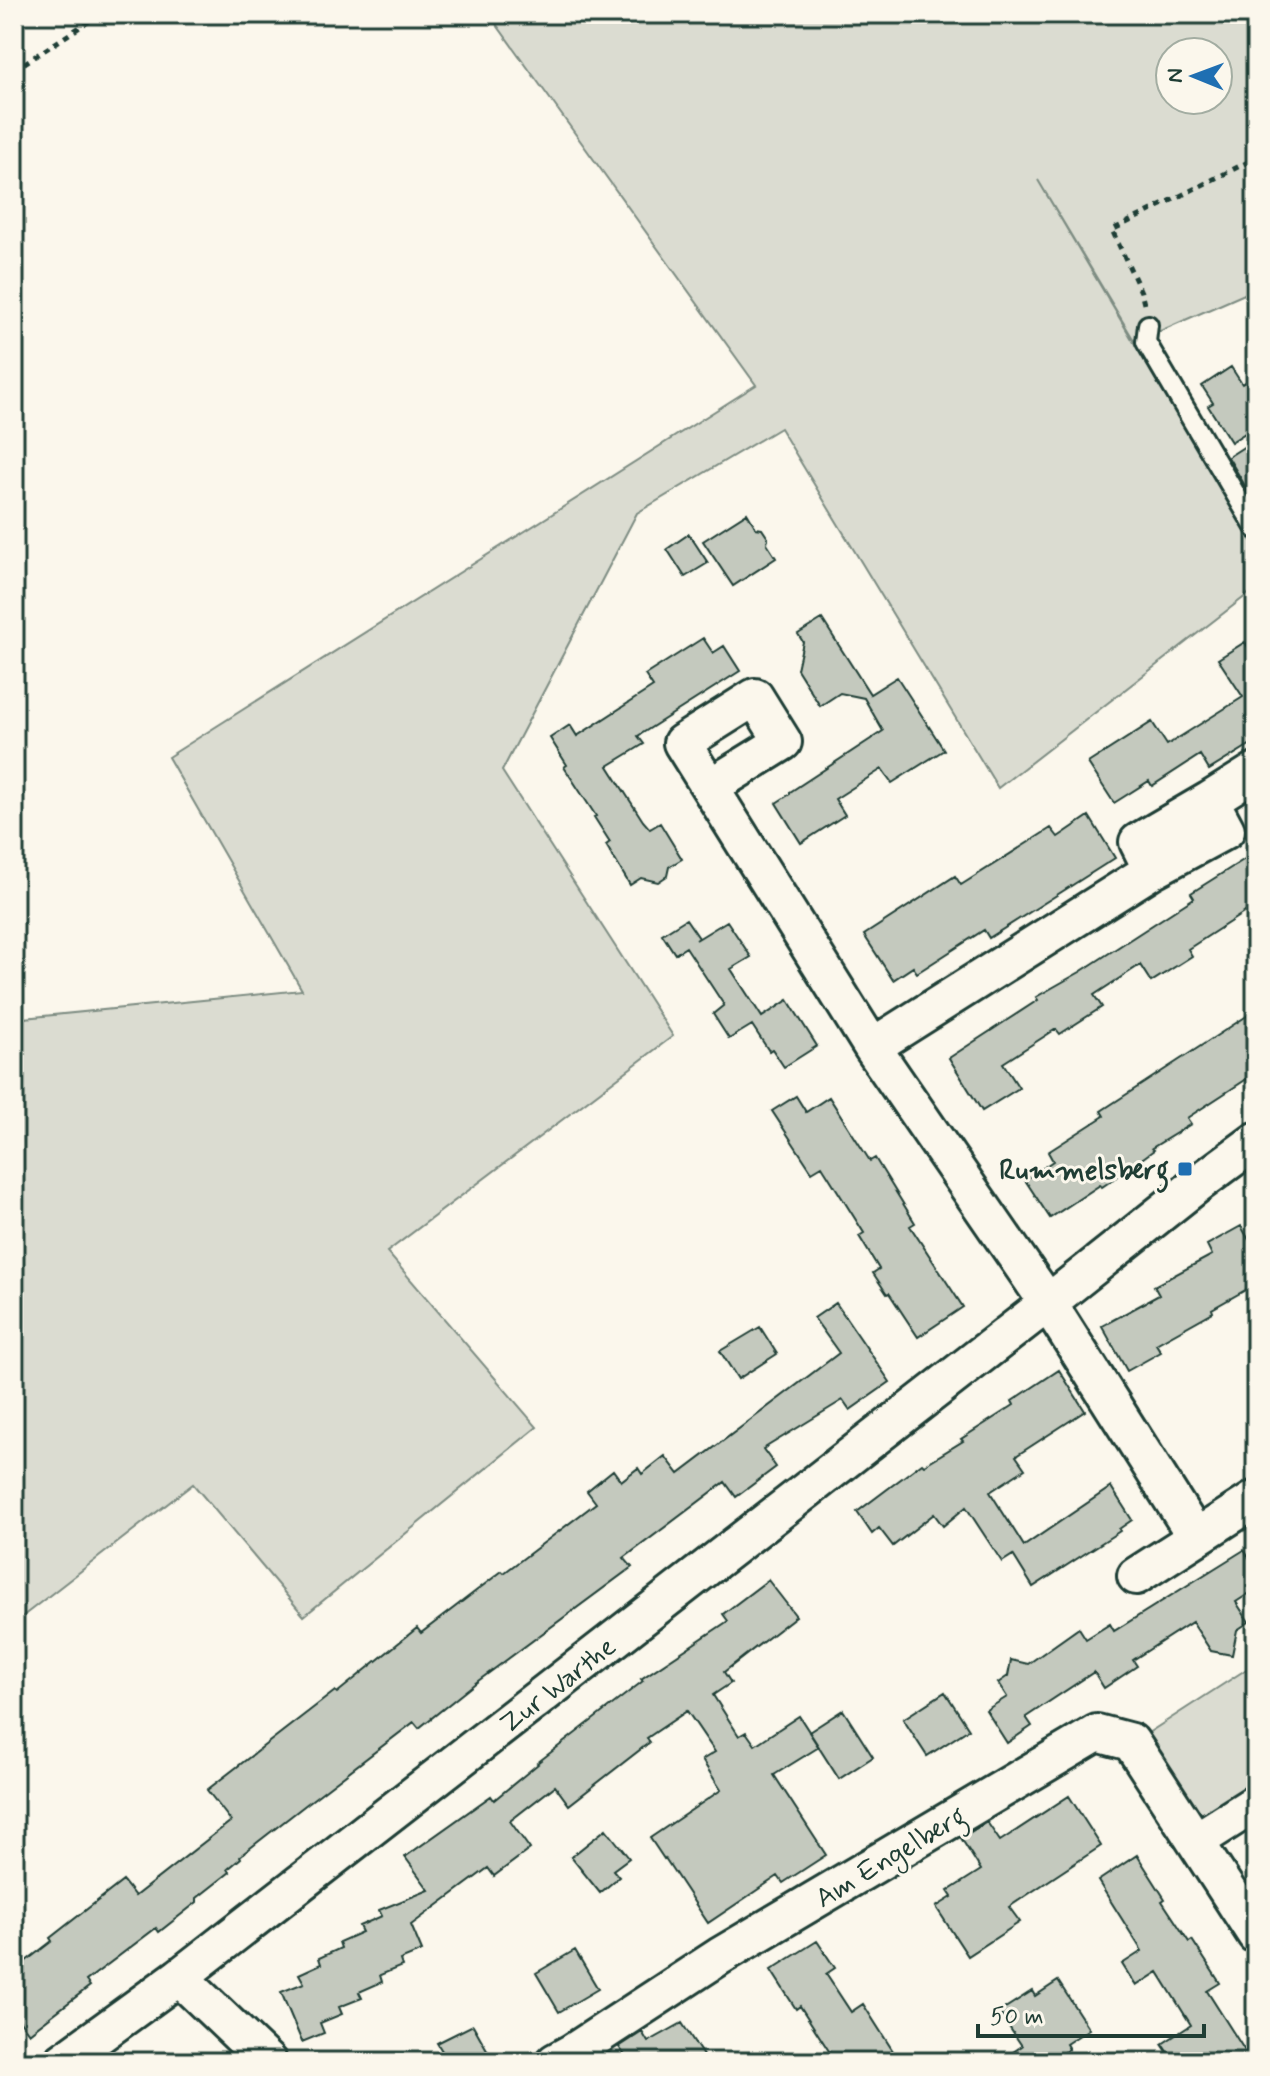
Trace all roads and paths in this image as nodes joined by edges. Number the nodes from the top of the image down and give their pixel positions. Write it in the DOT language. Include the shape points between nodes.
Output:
graph roads {
  1 [pos="100,14"];
  2 [pos="14,70"];
  3 [pos="1256,158"];
  4 [pos="1148,325"];
  5 [pos="1256,529"];
  6 [pos="1256,771"];
  7 [pos="710,787"];
  8 [pos="872,1047"];
  9 [pos="1256,1141"];
  10 [pos="1048,1303"];
  11 [pos="1256,1499"];
  12 [pos="1196,1537"];
  13 [pos="1136,1576"];
  14 [pos="1256,1803"];
  15 [pos="1196,1841"];
  16 [pos="1256,1935"];
  17 [pos="179,1977"];
  18 [pos="62,2062"];
  19 [pos="268,2062"];
  20 [pos="555,2062"];
  1 -- 2 [label="path"];
  3 -- 4 [label="path" via="1112,230 1141,292"];
  4 -- 5 [label="lane" via="1146,342"];
  6 -- 8 [label="street" via="1210,800 1226,830 1152,870"];
  7 -- 8 [label="street"];
  8 -- 10 [label="street"];
  9 -- 10 [label="street, Zur Warthe"];
  10 -- 12 [label="street"];
  10 -- 17 [label="street, Zur Warthe"];
  11 -- 12 [label="street"];
  12 -- 13 [label="street"];
  14 -- 15 [label="street"];
  15 -- 16 [label="street, Am Engelberg"];
  15 -- 20 [label="street, Am Engelberg" via="1131,1742 1097,1733 720,1956"];
  17 -- 18 [label="street, Zur Warthe"];
  17 -- 19 [label="street"];
}
